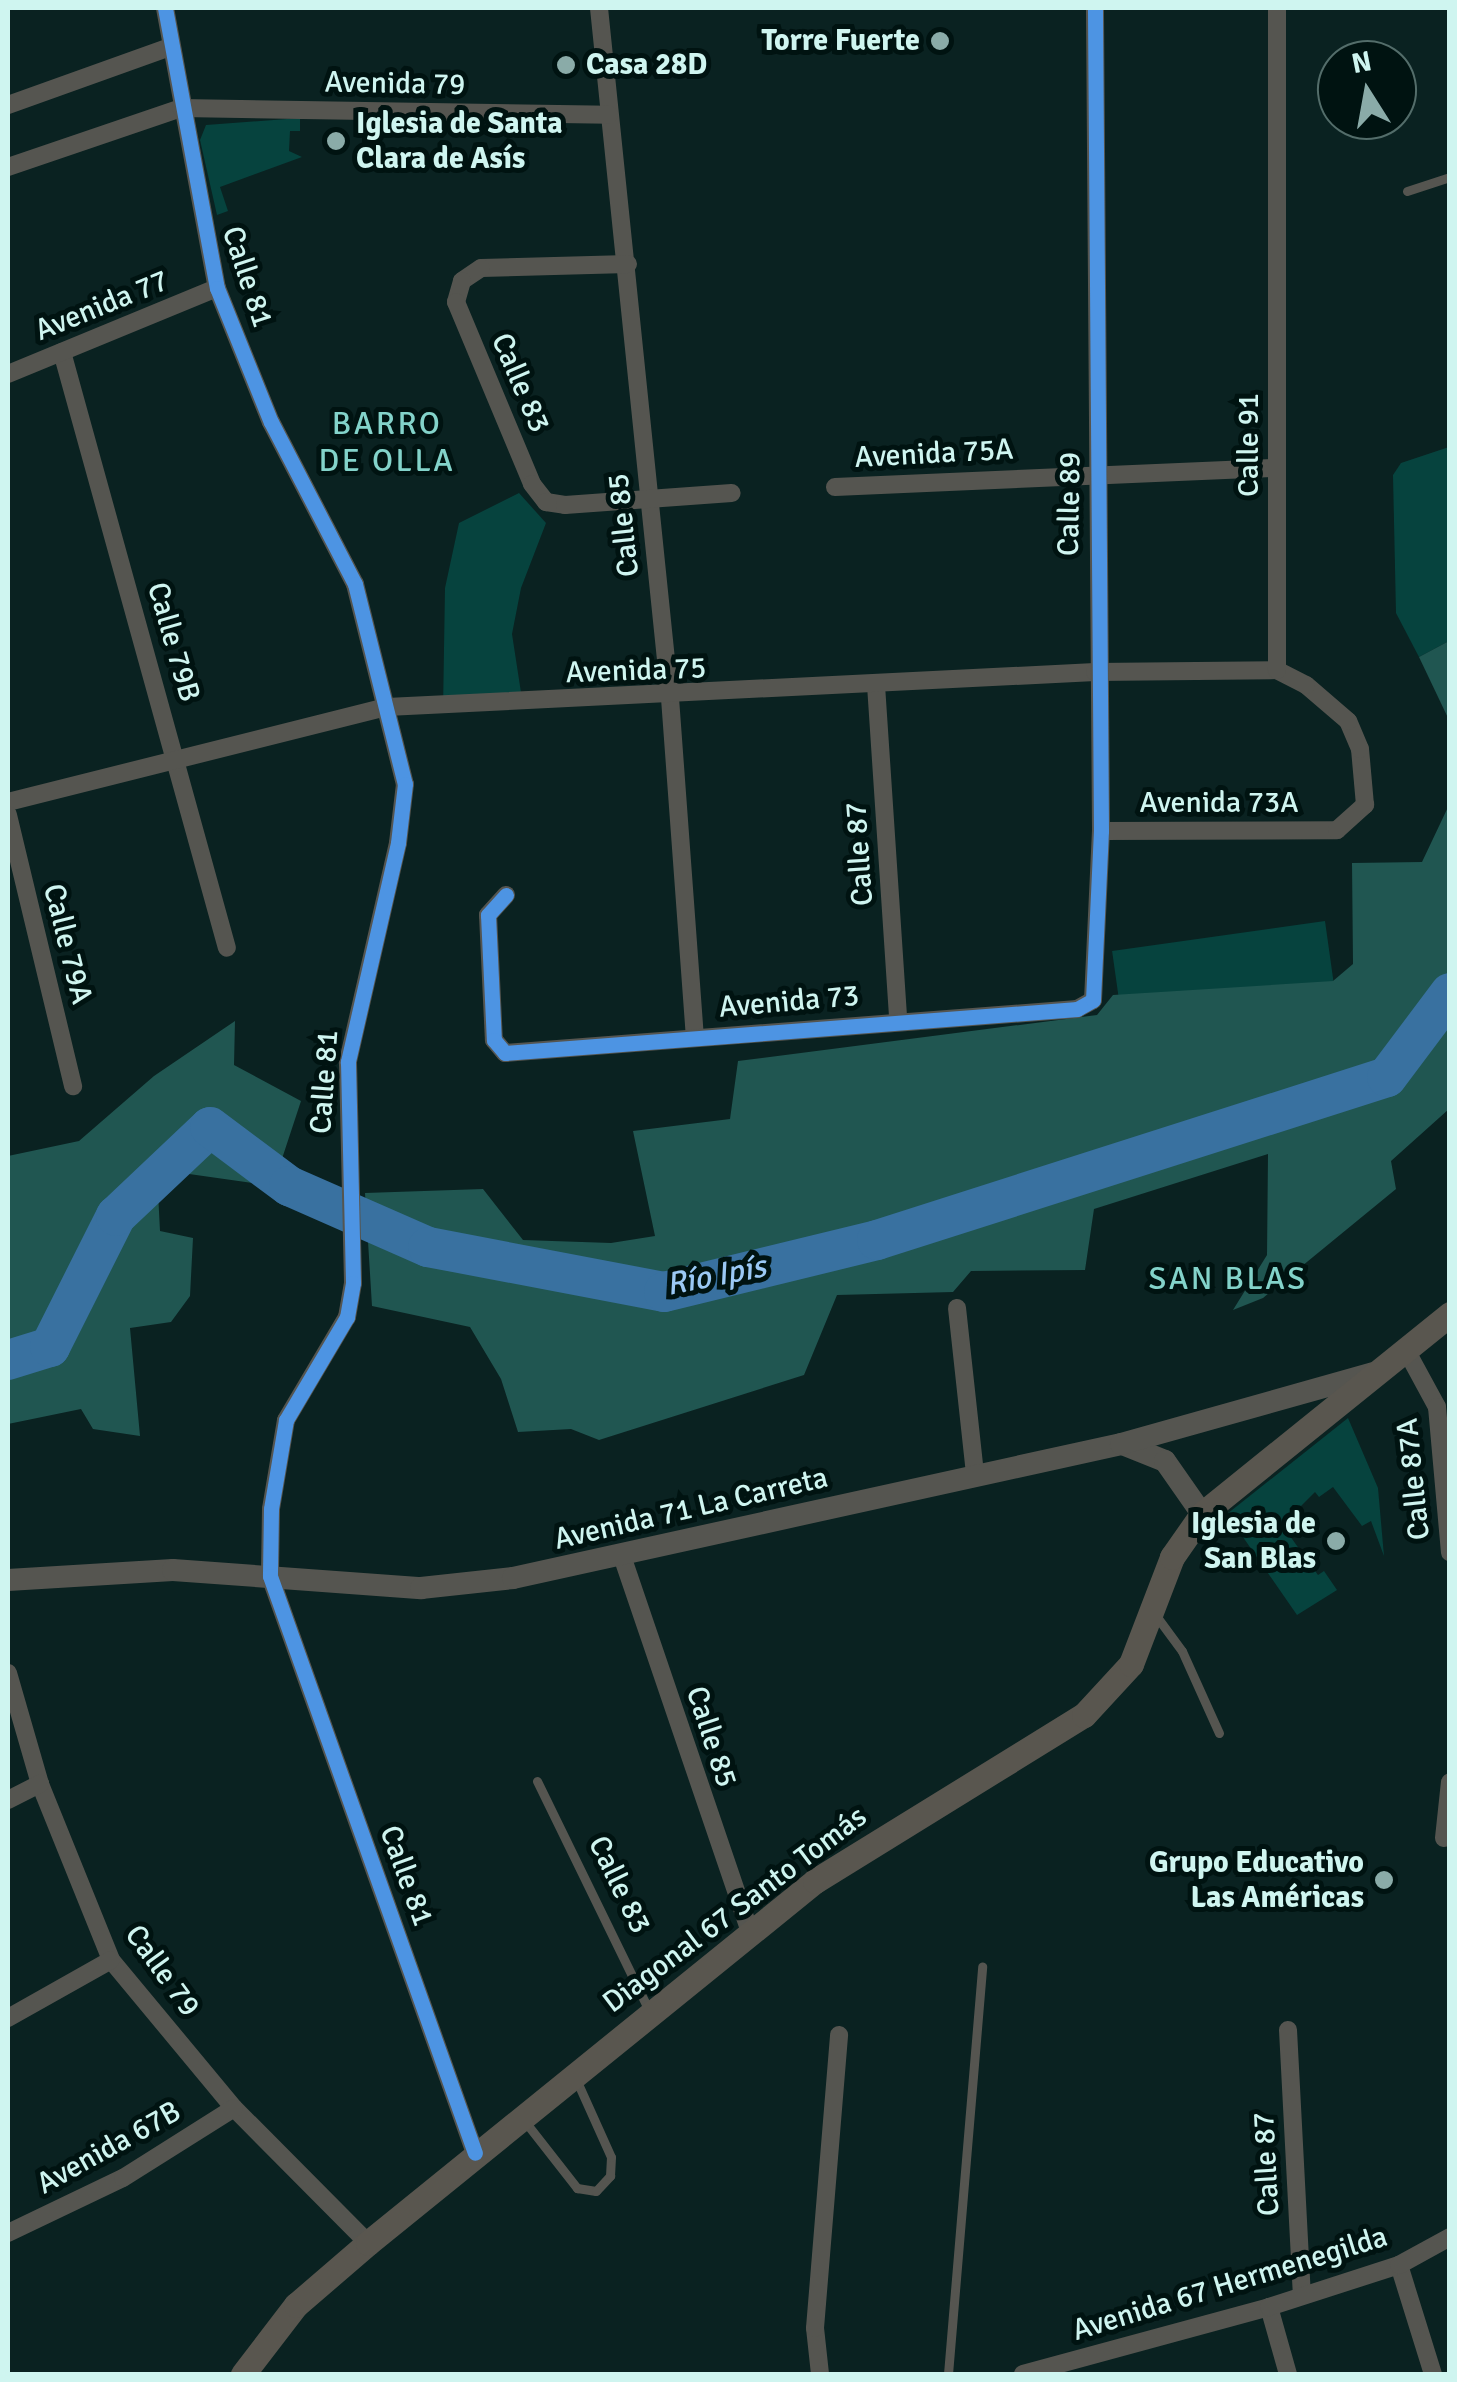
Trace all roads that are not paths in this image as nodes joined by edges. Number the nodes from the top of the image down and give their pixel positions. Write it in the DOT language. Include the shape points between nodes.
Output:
graph roads {
  1 [pos="165,8"];
  2 [pos="599,8"];
  3 [pos="1095,8"];
  4 [pos="1276,8"];
  5 [pos="170,47"];
  6 [pos="8,105"];
  7 [pos="181,108"];
  8 [pos="609,115"];
  9 [pos="8,167"];
  10 [pos="1450,177"];
  11 [pos="1407,192"];
  12 [pos="628,264"];
  13 [pos="217,288"];
  14 [pos="62,352"];
  15 [pos="8,374"];
  16 [pos="1277,468"];
  17 [pos="1098,472"];
  18 [pos="835,487"];
  19 [pos="732,493"];
  20 [pos="648,498"];
  21 [pos="1277,670"];
  22 [pos="1096,672"];
  23 [pos="876,684"];
  24 [pos="670,698"];
  25 [pos="387,707"];
  26 [pos="177,759"];
  27 [pos="8,802"];
  28 [pos="8,814"];
  29 [pos="1101,831"];
  30 [pos="506,895"];
  31 [pos="228,948"];
  32 [pos="1093,1000"];
  33 [pos="898,1020"];
  34 [pos="695,1038"];
  35 [pos="73,1086"];
  36 [pos="957,1308"];
  37 [pos="1450,1314"];
  38 [pos="1405,1348"];
  39 [pos="1373,1373"];
  40 [pos="1122,1444"];
  41 [pos="975,1476"];
  42 [pos="1202,1514"];
  43 [pos="1450,1552"];
  44 [pos="622,1556"];
  45 [pos="270,1576"];
  46 [pos="8,1580"];
  47 [pos="1152,1610"];
  48 [pos="8,1674"];
  49 [pos="1219,1733"];
  50 [pos="537,1781"];
  51 [pos="1450,1782"];
  52 [pos="40,1784"];
  53 [pos="8,1800"];
  54 [pos="1444,1838"];
  55 [pos="750,1934"];
  56 [pos="112,1960"];
  57 [pos="982,1966"];
  58 [pos="650,2014"];
  59 [pos="8,2018"];
  60 [pos="1288,2030"];
  61 [pos="839,2035"];
  62 [pos="579,2086"];
  63 [pos="234,2108"];
  64 [pos="529,2126"];
  65 [pos="475,2154"];
  66 [pos="8,2233"];
  67 [pos="1450,2237"];
  68 [pos="368,2243"];
  69 [pos="1399,2264"];
  70 [pos="1302,2295"];
  71 [pos="1269,2306"];
  72 [pos="243,2374"];
  73 [pos="820,2374"];
  74 [pos="948,2374"];
  75 [pos="1022,2374"];
  76 [pos="1288,2374"];
  77 [pos="1433,2374"];
  1 -- 5 [label="street, Calle 81"];
  2 -- 8 [label="street, Calle 85"];
  3 -- 17 [label="street, Calle 89"];
  4 -- 16 [label="street, Calle 91"];
  5 -- 6 [label="street"];
  5 -- 7 [label="street, Calle 81"];
  7 -- 8 [label="street, Avenida 79"];
  7 -- 9 [label="street, Avenida 79"];
  7 -- 13 [label="street, Calle 81"];
  8 -- 12 [label="street, Calle 85"];
  10 -- 11 [label="lane"];
  12 -- 20 [label="street, Calle 85"];
  12 -- 20 [label="street, Calle 83" via="480,268 462,281 456,302 546,502"];
  13 -- 14 [label="street, Avenida 77"];
  13 -- 25 [label="street, Calle 81" via="271,422 355,584"];
  14 -- 15 [label="street, Avenida 77"];
  14 -- 26 [label="street, Calle 79B"];
  16 -- 17 [label="street, Avenida 75A"];
  16 -- 21 [label="street, Calle 91"];
  17 -- 18 [label="street, Avenida 75A"];
  17 -- 22 [label="street, Calle 89"];
  19 -- 20 [label="street"];
  20 -- 24 [label="street, Calle 85"];
  21 -- 22 [label="street, Avenida 75"];
  21 -- 29 [label="street, Avenida 73A" via="1337,709 1360,749 1365,805 1337,830"];
  22 -- 23 [label="street, Avenida 75"];
  22 -- 29 [label="street, Calle 89"];
  23 -- 24 [label="street, Avenida 75"];
  23 -- 33 [label="street, Calle 87"];
  24 -- 25 [label="street, Avenida 75"];
  24 -- 34 [label="street, Calle 85"];
  25 -- 26 [label="street, Avenida 75"];
  25 -- 45 [label="street, Calle 81" via="405,784 348,1062 352,1283 347,1317 286,1420 270,1509"];
  26 -- 27 [label="street, Avenida 75"];
  26 -- 31 [label="street, Calle 79B"];
  28 -- 35 [label="street, Calle 79A"];
  29 -- 32 [label="street, Calle 89"];
  30 -- 34 [label="street, Avenida 73" via="488,915 494,1040 505,1053"];
  32 -- 33 [label="street, Avenida 73" via="1076,1010"];
  33 -- 34 [label="street, Avenida 73"];
  36 -- 41 [label="street"];
  37 -- 38 [label="main road, Diagonal 67 Santo Tomás"];
  38 -- 39 [label="main road, Diagonal 67 Santo Tomás"];
  38 -- 43 [label="street, Calle 87A" via="1437,1407"];
  39 -- 40 [label="street, Avenida 71 La Carreta"];
  39 -- 42 [label="main road, Diagonal 67 Santo Tomás"];
  40 -- 41 [label="street, Avenida 71 La Carreta"];
  40 -- 42 [label="street" via="1165,1461"];
  41 -- 44 [label="street, Avenida 71 La Carreta"];
  42 -- 47 [label="main road, Diagonal 67 Santo Tomás" via="1172,1557"];
  44 -- 45 [label="street, Avenida 71 La Carreta" via="421,1588"];
  44 -- 55 [label="street, Calle 85"];
  45 -- 46 [label="street, Avenida 71 La Carreta" via="173,1570"];
  45 -- 65 [label="street, Calle 81"];
  47 -- 49 [label="lane" via="1182,1651"];
  47 -- 55 [label="main road, Diagonal 67 Santo Tomás" via="1130,1664 1084,1715 846,1858"];
  48 -- 52 [label="street, Calle 79"];
  50 -- 58 [label="lane, Calle 83"];
  51 -- 54 [label="street"];
  52 -- 53 [label="street"];
  52 -- 56 [label="street, Calle 79"];
  55 -- 58 [label="main road, Diagonal 67 Santo Tomás"];
  56 -- 59 [label="street"];
  56 -- 63 [label="street, Calle 79"];
  57 -- 74 [label="lane"];
  58 -- 62 [label="main road, Diagonal 67 Santo Tomás"];
  60 -- 70 [label="street, Calle 87"];
  61 -- 73 [label="street" via="815,2328"];
  62 -- 64 [label="main road, Diagonal 67 Santo Tomás"];
  62 -- 64 [label="lane" via="611,2156 610,2176 596,2191 577,2188"];
  63 -- 66 [label="street, Avenida 67B" via="123,2178"];
  63 -- 68 [label="street, Calle 79"];
  64 -- 65 [label="main road, Diagonal 67 Santo Tomás"];
  65 -- 68 [label="main road, Diagonal 67 Santo Tomás"];
  67 -- 69 [label="street, Avenida 67 Hermenegilda"];
  68 -- 72 [label="main road, Diagonal 67 Santo Tomás" via="296,2305"];
  69 -- 70 [label="street, Avenida 67 Hermenegilda"];
  69 -- 77 [label="street"];
  70 -- 71 [label="street, Avenida 67 Hermenegilda"];
  71 -- 75 [label="street, Avenida 67 Hermenegilda"];
  71 -- 76 [label="street"];
}
